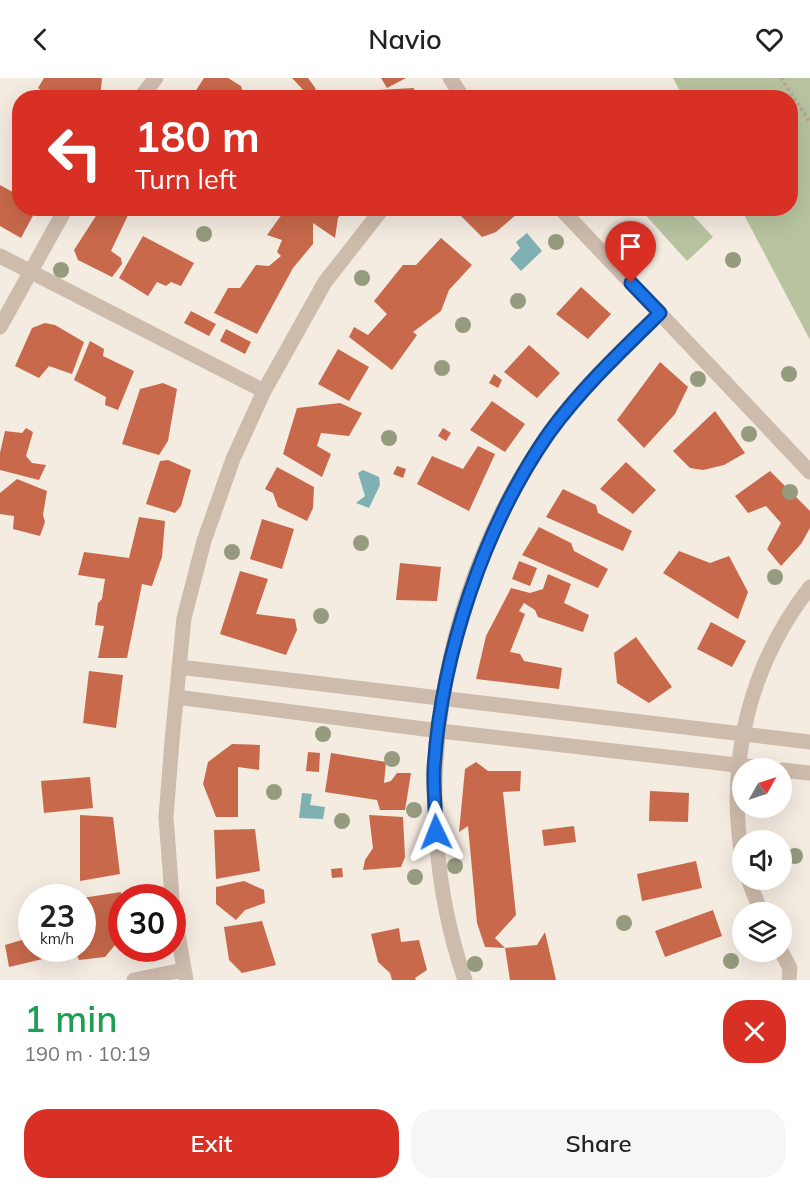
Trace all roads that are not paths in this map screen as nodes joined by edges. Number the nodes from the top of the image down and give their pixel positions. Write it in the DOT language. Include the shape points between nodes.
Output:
graph roads {
  1 [pos="156,78"];
  2 [pos="146,90"];
  3 [pos="61,216"];
  4 [pos="377,216"];
  5 [pos="568,216"];
  6 [pos="0,256"];
  7 [pos="29,271"];
  8 [pos="660,313"];
  9 [pos="0,327"];
  10 [pos="264,391"];
  11 [pos="810,472"];
  12 [pos="810,587"];
  13 [pos="179,668"];
  14 [pos="176,697"];
  15 [pos="444,701"];
  16 [pos="440,731"];
  17 [pos="742,734"];
  18 [pos="810,742"];
  19 [pos="740,758"];
  20 [pos="732,764"];
  21 [pos="792,771"];
  22 [pos="810,773"];
  23 [pos="171,884"];
  24 [pos="787,962"];
  25 [pos="185,975"];
  26 [pos="134,980"];
  27 [pos="465,980"];
  28 [pos="789,980"];
  1 -- 2 [label="street"];
  3 -- 7 [label="street"];
  4 -- 10 [label="street" via="325,282"];
  5 -- 8 [label="street"];
  6 -- 7 [label="street"];
  7 -- 9 [label="street"];
  7 -- 10 [label="street"];
  8 -- 11 [label="street"];
  8 -- 15 [label="street" via="600,372 549,433 510,497 466,602"];
  10 -- 13 [label="street" via="233,459 204,541 184,618"];
  12 -- 17 [label="street" via="774,640 760,670"];
  13 -- 14 [label="street"];
  13 -- 15 [label="street"];
  14 -- 16 [label="street"];
  14 -- 23 [label="street" via="166,817"];
  15 -- 16 [label="street"];
  15 -- 17 [label="street"];
  16 -- 20 [label="street"];
  16 -- 27 [label="street" via="434,769 437,853 445,908"];
  17 -- 18 [label="street"];
  17 -- 19 [label="street"];
  21 -- 22 [label="street"];
  24 -- 28 [label="street"];
  25 -- 26 [label="street"];
}
